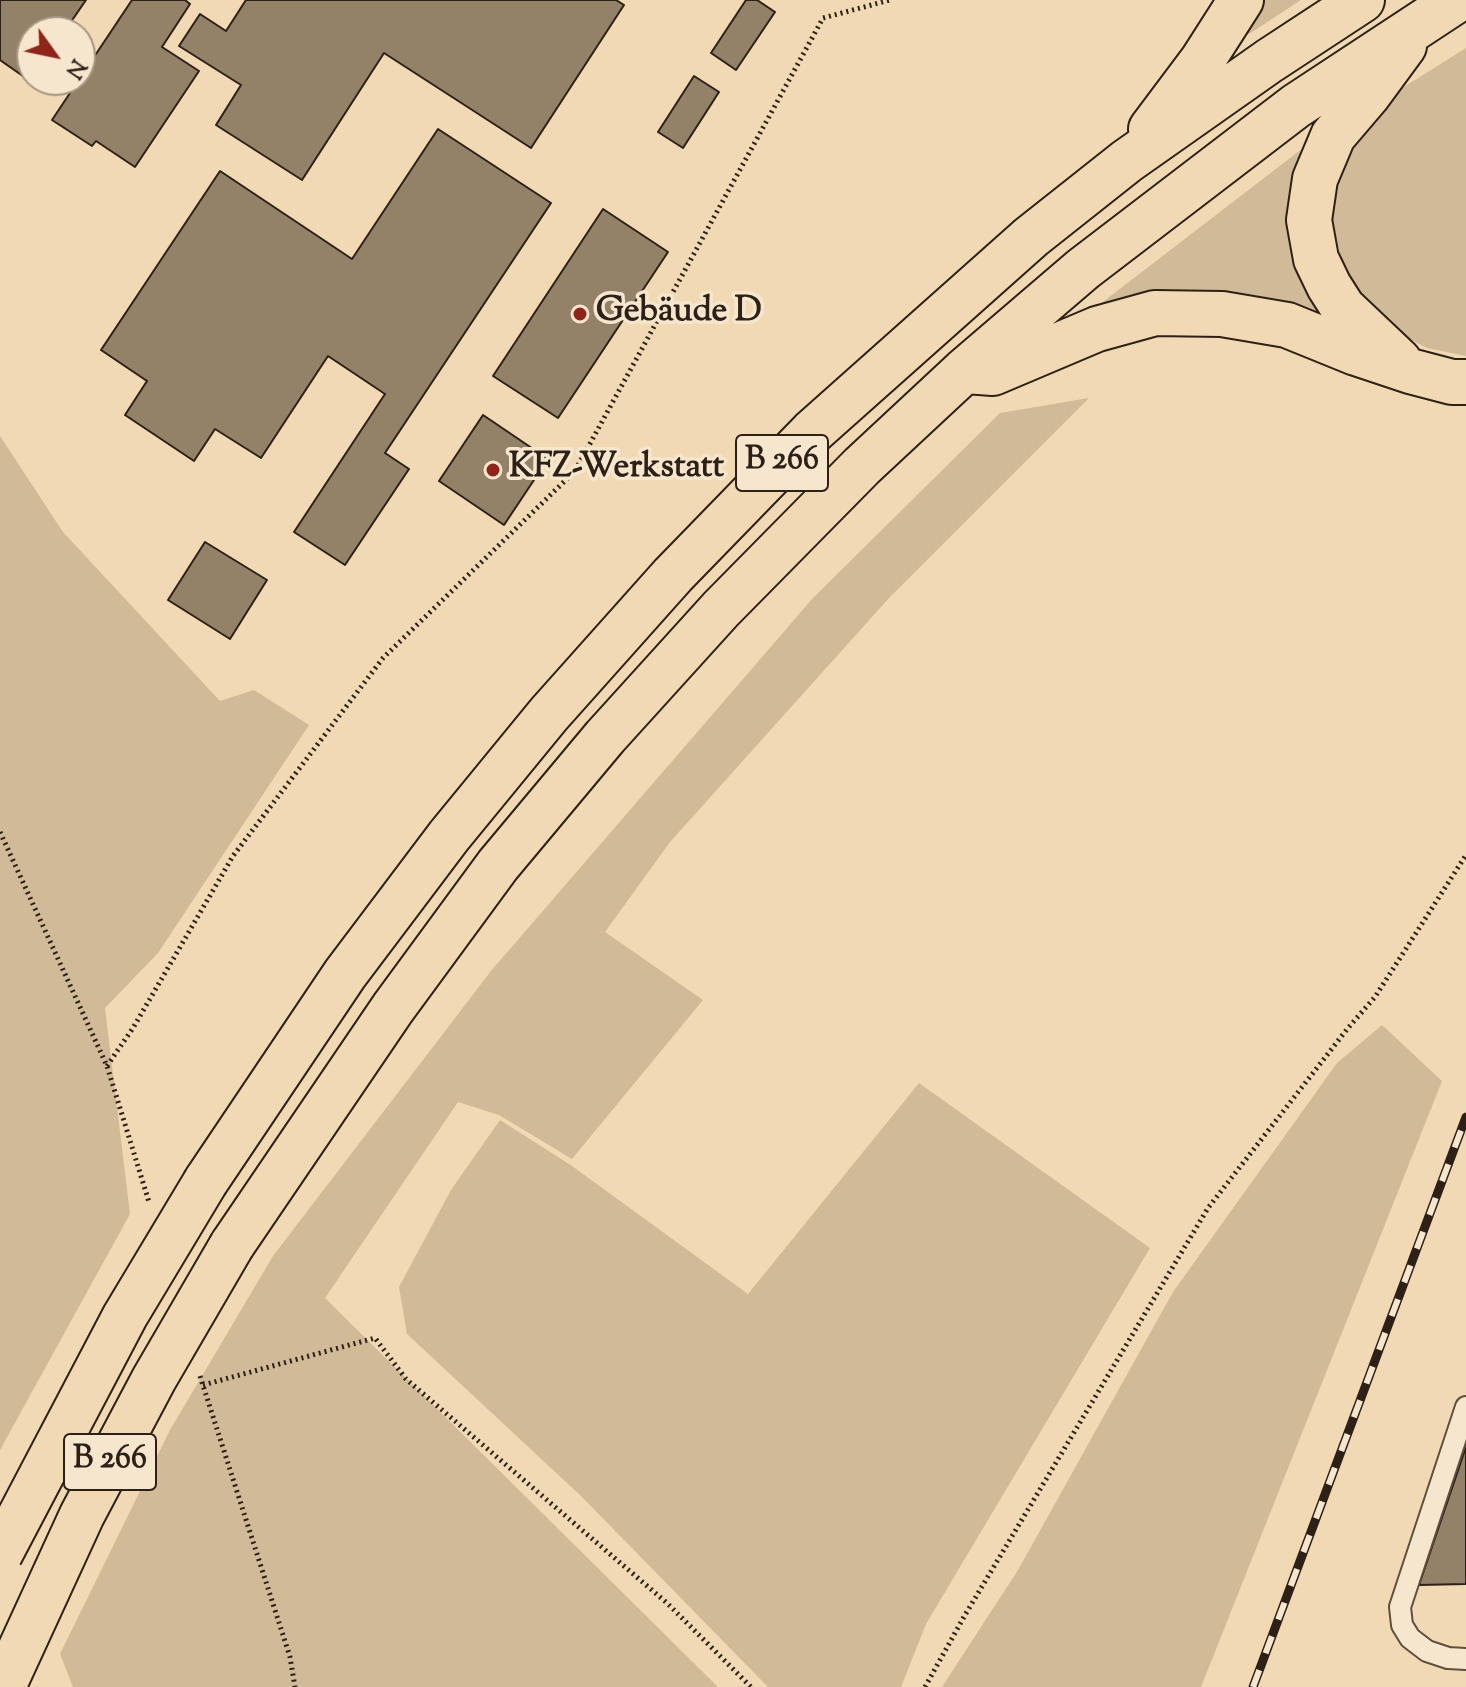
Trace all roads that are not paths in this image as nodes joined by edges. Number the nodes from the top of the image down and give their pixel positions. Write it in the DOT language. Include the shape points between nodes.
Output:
graph roads {
  1 [pos="1241,0"];
  2 [pos="1362,0"];
  3 [pos="1440,10"];
  4 [pos="1127,161"];
  5 [pos="964,371"];
  6 [pos="1410,371"];
  7 [pos="1466,382"];
  8 [pos="1466,1407"];
  9 [pos="0,1554"];
  10 [pos="1466,1659"];
  11 [pos="3,1687"];
  1 -- 4 [label="highway"];
  2 -- 4 [label="highway, B 266"];
  3 -- 5 [label="highway, B 266" via="1296,106 1181,192"];
  3 -- 6 [label="highway" via="1333,136 1315,179 1309,220 1316,259 1343,308"];
  4 -- 9 [label="highway, B 266, bridge" via="1031,237 812,432 653,598 449,836 345,974 206,1181 125,1316"];
  5 -- 6 [label="highway" via="993,373 1097,329 1155,313 1222,314 1287,325"];
  5 -- 11 [label="highway, B 266, bridge" via="721,609 605,737 498,865 384,1020 232,1245 154,1379 82,1515"];
  6 -- 7 [label="highway"];
  8 -- 10 [label="lane" via="1400,1607 1410,1638 1427,1651"];
}
